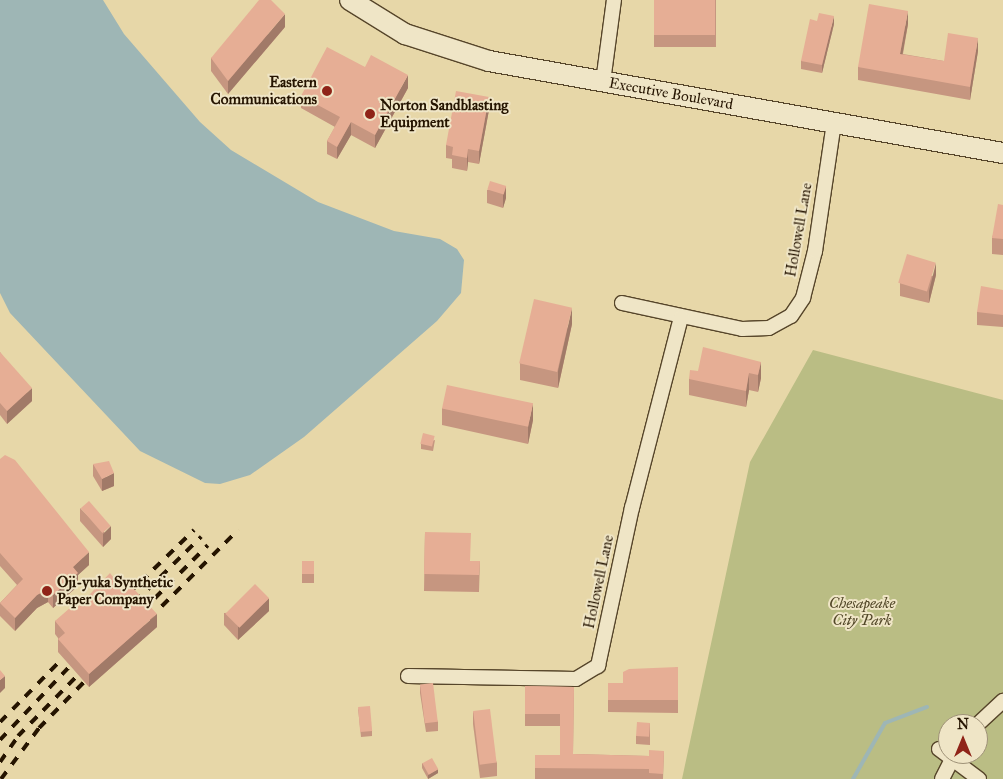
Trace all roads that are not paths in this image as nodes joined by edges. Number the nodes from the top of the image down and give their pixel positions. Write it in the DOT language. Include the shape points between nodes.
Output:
graph roads {
  1 [pos="350,0"];
  2 [pos="614,0"];
  3 [pos="603,82"];
  4 [pos="834,123"];
  5 [pos="1003,153"];
  6 [pos="622,302"];
  7 [pos="681,317"];
  8 [pos="408,676"];
  9 [pos="1003,701"];
  10 [pos="1003,709"];
  11 [pos="988,715"];
  12 [pos="988,717"];
  13 [pos="950,764"];
  14 [pos="963,764"];
  15 [pos="942,779"];
  16 [pos="979,779"];
  1 -- 3 [label="street, Executive Boulevard" via="405,34 461,54"];
  2 -- 3 [label="street"];
  3 -- 4 [label="street, Executive Boulevard"];
  4 -- 5 [label="street, Executive Boulevard"];
  4 -- 7 [label="street, Hollowell Lane" via="815,251 798,307 783,322 753,330"];
  6 -- 7 [label="street, Hollowell Lane"];
  7 -- 8 [label="street, Hollowell Lane" via="632,508 598,666 576,679"];
  9 -- 11 [label="street"];
  10 -- 12 [label="street"];
  13 -- 15 [label="street"];
  14 -- 16 [label="street"];
}
